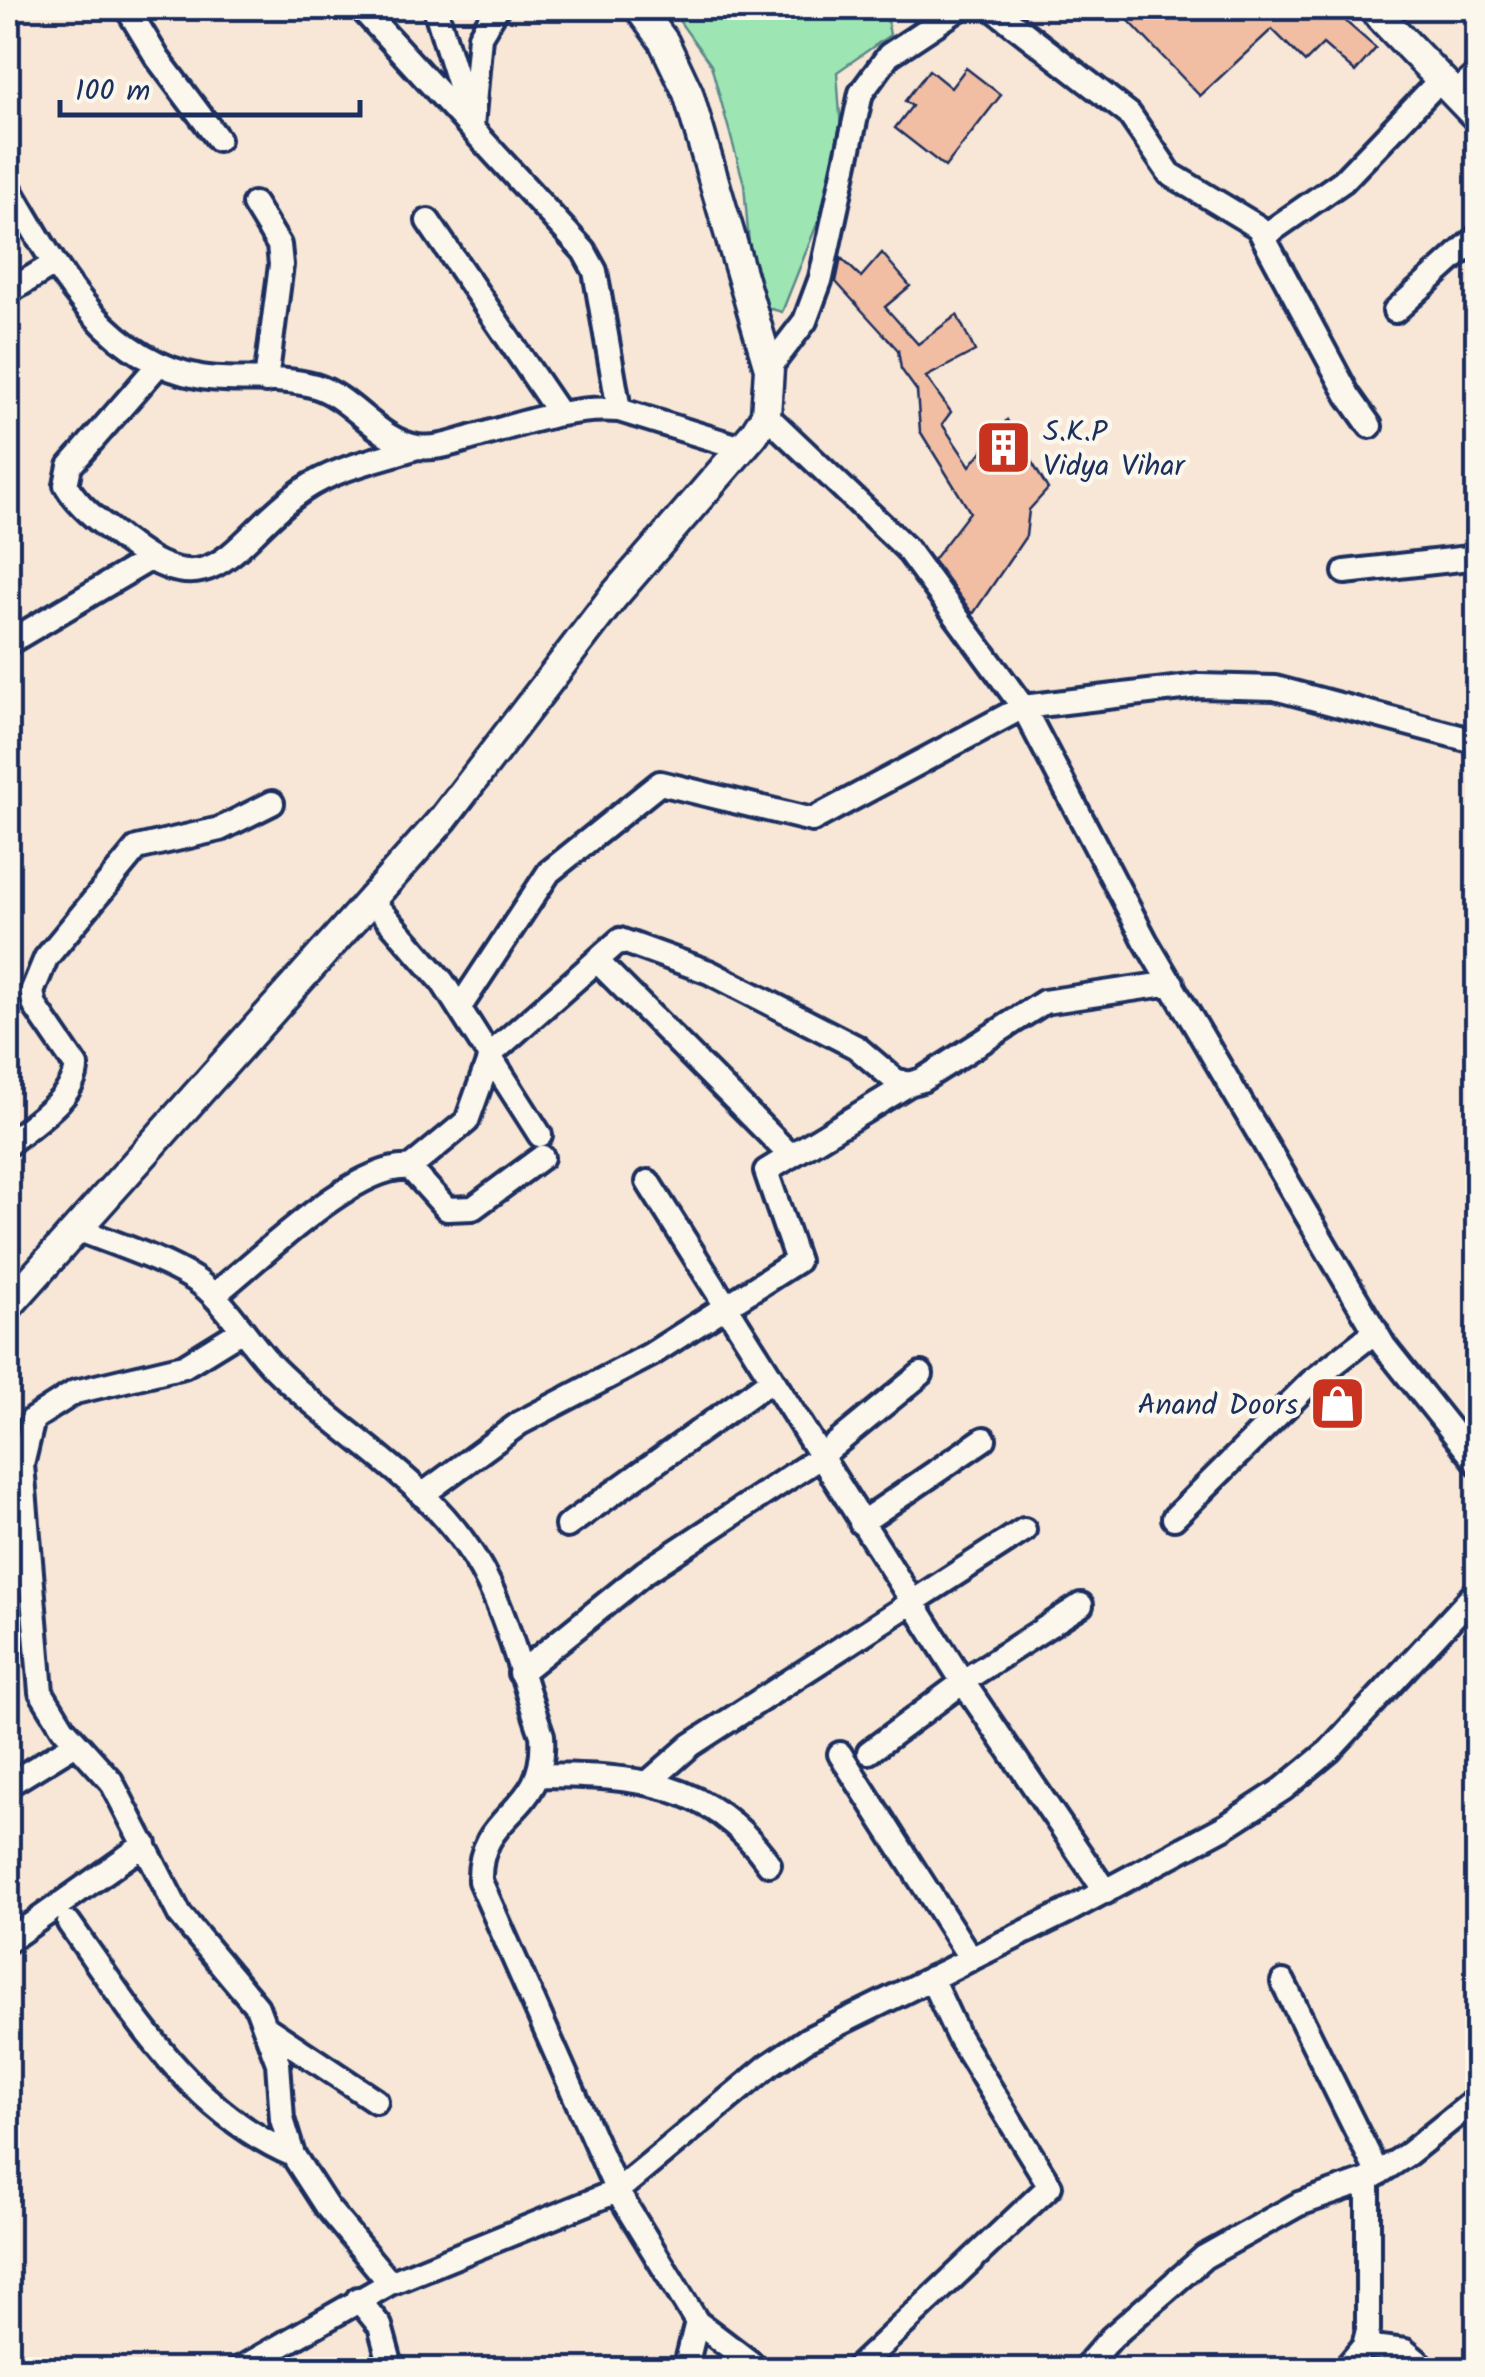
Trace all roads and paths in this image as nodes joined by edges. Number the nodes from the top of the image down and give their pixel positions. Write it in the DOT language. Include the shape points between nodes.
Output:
graph roads {
  1 [pos="127,8"];
  2 [pos="361,8"];
  3 [pos="435,8"];
  4 [pos="497,8"];
  5 [pos="638,8"];
  6 [pos="960,8"];
  7 [pos="992,8"];
  8 [pos="1372,8"];
  9 [pos="1478,73"];
  10 [pos="1448,86"];
  11 [pos="1478,118"];
  12 [pos="472,127"];
  13 [pos="218,139"];
  14 [pos="8,186"];
  15 [pos="254,204"];
  16 [pos="428,221"];
  17 [pos="1264,236"];
  18 [pos="1478,236"];
  19 [pos="54,264"];
  20 [pos="8,292"];
  21 [pos="1395,311"];
  22 [pos="160,364"];
  23 [pos="769,368"];
  24 [pos="266,381"];
  25 [pos="619,410"];
  26 [pos="559,414"];
  27 [pos="766,415"];
  28 [pos="1370,426"];
  29 [pos="417,447"];
  30 [pos="742,448"];
  31 [pos="1478,557"];
  32 [pos="148,560"];
  33 [pos="1345,572"];
  34 [pos="8,643"];
  35 [pos="1024,708"];
  36 [pos="1478,742"];
  37 [pos="272,803"];
  38 [pos="372,900"];
  39 [pos="597,961"];
  40 [pos="1172,983"];
  41 [pos="460,1007"];
  42 [pos="491,1054"];
  43 [pos="909,1084"];
  44 [pos="8,1144"];
  45 [pos="789,1154"];
  46 [pos="410,1168"];
  47 [pos="648,1182"];
  48 [pos="75,1228"];
  49 [pos="215,1294"];
  50 [pos="725,1305"];
  51 [pos="8,1306"];
  52 [pos="1376,1331"];
  53 [pos="240,1332"];
  54 [pos="921,1374"];
  55 [pos="771,1380"];
  56 [pos="984,1439"];
  57 [pos="820,1457"];
  58 [pos="1478,1464"];
  59 [pos="422,1495"];
  60 [pos="1174,1518"];
  61 [pos="861,1523"];
  62 [pos="567,1526"];
  63 [pos="1024,1530"];
  64 [pos="1478,1590"];
  65 [pos="912,1602"];
  66 [pos="1081,1606"];
  67 [pos="520,1673"];
  68 [pos="963,1682"];
  69 [pos="76,1742"];
  70 [pos="868,1752"];
  71 [pos="840,1754"];
  72 [pos="541,1775"];
  73 [pos="650,1780"];
  74 [pos="8,1784"];
  75 [pos="145,1844"];
  76 [pos="769,1864"];
  77 [pos="1106,1892"];
  78 [pos="69,1923"];
  79 [pos="8,1940"];
  80 [pos="971,1959"];
  81 [pos="932,1978"];
  82 [pos="1283,1982"];
  83 [pos="268,2030"];
  84 [pos="1478,2098"];
  85 [pos="376,2101"];
  86 [pos="293,2155"];
  87 [pos="1373,2177"];
  88 [pos="617,2191"];
  89 [pos="390,2283"];
  90 [pos="358,2299"];
  91 [pos="697,2322"];
  92 [pos="1364,2346"];
  93 [pos="238,2370"];
  94 [pos="392,2370"];
  95 [pos="684,2370"];
  96 [pos="760,2370"];
  97 [pos="855,2370"];
  98 [pos="1082,2370"];
  99 [pos="1344,2370"];
  100 [pos="1428,2370"];
  1 -- 13 [label="street"];
  2 -- 12 [label="street"];
  3 -- 12 [label="street"];
  4 -- 12 [label="street" via="480,36"];
  5 -- 23 [label="main road" via="664,42 688,93"];
  6 -- 23 [label="street" via="889,54 861,93 821,278 805,321"];
  7 -- 17 [label="street" via="1129,114 1170,174 1245,216"];
  8 -- 10 [label="main road"];
  9 -- 10 [label="street"];
  10 -- 11 [label="main road"];
  10 -- 17 [label="street" via="1343,181"];
  12 -- 25 [label="street" via="584,251 594,271"];
  14 -- 19 [label="street"];
  15 -- 24 [label="street" via="279,245 281,265"];
  16 -- 26 [label="street"];
  17 -- 28 [label="street"];
  18 -- 21 [label="street"];
  19 -- 20 [label="street"];
  19 -- 22 [label="street" via="86,309 119,340"];
  22 -- 24 [label="street" via="201,377"];
  22 -- 32 [label="street" via="70,466 66,485 76,502"];
  23 -- 27 [label="main road"];
  24 -- 29 [label="street" via="314,386 377,430"];
  25 -- 26 [label="street"];
  25 -- 30 [label="street"];
  26 -- 29 [label="street"];
  27 -- 30 [label="main road"];
  27 -- 35 [label="street" via="906,548"];
  29 -- 32 [label="street" via="302,490 233,553 208,567 189,574"];
  30 -- 38 [label="main road" via="612,597 492,758"];
  31 -- 33 [label="street"];
  32 -- 34 [label="street"];
  35 -- 36 [label="street" via="1232,684 1275,688"];
  35 -- 40 [label="street"];
  35 -- 41 [label="street" via="812,820 660,784 549,872"];
  37 -- 44 [label="street" via="220,829 137,848 46,958 32,992 35,1006 76,1066 76,1076"];
  38 -- 41 [label="street"];
  38 -- 48 [label="main road"];
  39 -- 42 [label="street"];
  39 -- 43 [label="street" via="620,940 709,972 856,1047"];
  39 -- 45 [label="street"];
  40 -- 43 [label="street" via="1044,1002"];
  40 -- 52 [label="street"];
  41 -- 42 [label="street"];
  42 -- 46 [label="street" via="467,1121"];
  42 -- 46 [label="street" via="541,1146 472,1208 446,1208"];
  43 -- 45 [label="street"];
  45 -- 50 [label="street" via="766,1171 798,1261"];
  46 -- 49 [label="street" via="394,1167 346,1191"];
  47 -- 50 [label="street"];
  48 -- 49 [label="street" via="172,1268"];
  48 -- 51 [label="main road"];
  49 -- 53 [label="street"];
  50 -- 55 [label="street"];
  50 -- 59 [label="street" via="650,1355 520,1423"];
  52 -- 58 [label="street"];
  52 -- 60 [label="street" via="1311,1382"];
  53 -- 59 [label="street"];
  53 -- 69 [label="street" via="184,1366 75,1392 33,1419 22,1465 36,1669 48,1706"];
  54 -- 57 [label="street"];
  55 -- 57 [label="street"];
  55 -- 62 [label="street"];
  56 -- 61 [label="street"];
  57 -- 61 [label="street"];
  57 -- 67 [label="street" via="645,1572"];
  59 -- 67 [label="street" via="489,1583"];
  61 -- 65 [label="street"];
  63 -- 65 [label="street"];
  64 -- 77 [label="street" via="1329,1751 1283,1789"];
  65 -- 68 [label="street"];
  65 -- 73 [label="street" via="691,1745"];
  66 -- 68 [label="street"];
  67 -- 72 [label="street" via="542,1735"];
  68 -- 70 [label="street"];
  68 -- 77 [label="street"];
  69 -- 74 [label="street"];
  69 -- 75 [label="street" via="112,1781"];
  71 -- 80 [label="street"];
  72 -- 73 [label="street"];
  72 -- 88 [label="street" via="486,1844 480,1881"];
  73 -- 76 [label="street" via="738,1829"];
  75 -- 79 [label="street"];
  75 -- 83 [label="street" via="165,1894"];
  77 -- 80 [label="street"];
  78 -- 86 [label="street" via="176,2069 241,2128"];
  80 -- 81 [label="street"];
  81 -- 88 [label="street" via="782,2057"];
  81 -- 97 [label="street" via="968,2053 1050,2186"];
  82 -- 87 [label="street"];
  83 -- 85 [label="street"];
  83 -- 86 [label="street"];
  84 -- 87 [label="street"];
  86 -- 89 [label="street"];
  87 -- 92 [label="street"];
  87 -- 98 [label="street" via="1299,2204 1204,2257"];
  88 -- 89 [label="street"];
  88 -- 91 [label="street"];
  89 -- 90 [label="street"];
  90 -- 93 [label="street"];
  90 -- 94 [label="street" via="380,2326"];
  91 -- 95 [label="street"];
  91 -- 96 [label="street"];
  92 -- 99 [label="street"];
  92 -- 100 [label="street" via="1405,2351"];
}
